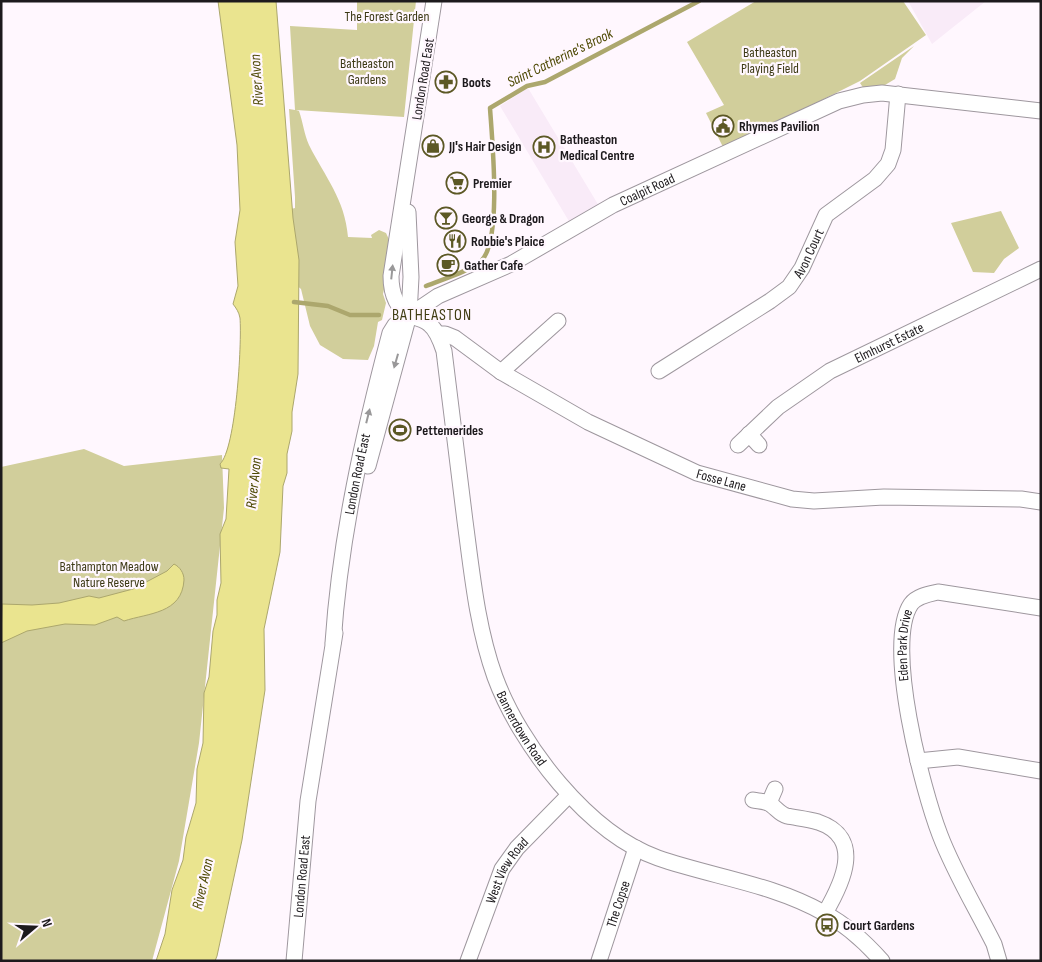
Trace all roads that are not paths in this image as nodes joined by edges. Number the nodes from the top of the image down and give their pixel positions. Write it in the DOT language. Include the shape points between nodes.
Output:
graph roads {
  1 [pos="434,1"];
  2 [pos="898,94"];
  3 [pos="1041,111"];
  4 [pos="1041,269"];
  5 [pos="409,314"];
  6 [pos="558,321"];
  7 [pos="438,334"];
  8 [pos="658,371"];
  9 [pos="501,372"];
  10 [pos="749,442"];
  11 [pos="1041,502"];
  12 [pos="1041,608"];
  13 [pos="918,761"];
  14 [pos="1041,771"];
  15 [pos="776,789"];
  16 [pos="569,795"];
  17 [pos="753,800"];
  18 [pos="769,804"];
  19 [pos="636,848"];
  20 [pos="825,913"];
  21 [pos="294,961"];
  22 [pos="468,961"];
  23 [pos="599,961"];
  24 [pos="882,961"];
  25 [pos="999,961"];
  1 -- 5 [label="street, London Road East" via="407,186 411,260"];
  2 -- 3 [label="street"];
  2 -- 5 [label="street, Coalpit Road" via="863,94 839,101 613,205 511,264 460,285"];
  2 -- 8 [label="street, Avon Court" via="893,150 888,164 875,179 826,215 802,268 789,287"];
  4 -- 10 [label="street, Elmhurst Estate" via="830,371 778,407"];
  5 -- 7 [label="street" via="429,323"];
  5 -- 21 [label="street, London Road East" via="395,325 390,334 366,425 344,541 333,643 308,801"];
  6 -- 9 [label="street"];
  7 -- 9 [label="street, Fosse Lane" via="455,338"];
  7 -- 16 [label="street, Bannerdown Road" via="444,351 470,556 486,649 496,678 533,749"];
  9 -- 11 [label="street, Fosse Lane" via="588,422 697,473 792,499 884,497"];
  12 -- 13 [label="street, Eden Park Drive" via="938,592 923,595 912,604 903,630 904,693"];
  13 -- 14 [label="street" via="958,757"];
  13 -- 25 [label="street, Eden Park Drive" via="940,837 994,944"];
  15 -- 18 [label="street"];
  16 -- 19 [label="street, Bannerdown Road" via="590,817"];
  16 -- 22 [label="street, West View Road" via="517,848 502,869"];
  17 -- 18 [label="street"];
  18 -- 20 [label="street" via="784,815 824,825 842,842 846,873"];
  19 -- 20 [label="street, Bannerdown Road" via="781,894"];
  19 -- 23 [label="street, The Copse"];
  20 -- 24 [label="street, Bannerdown Road"];
}
